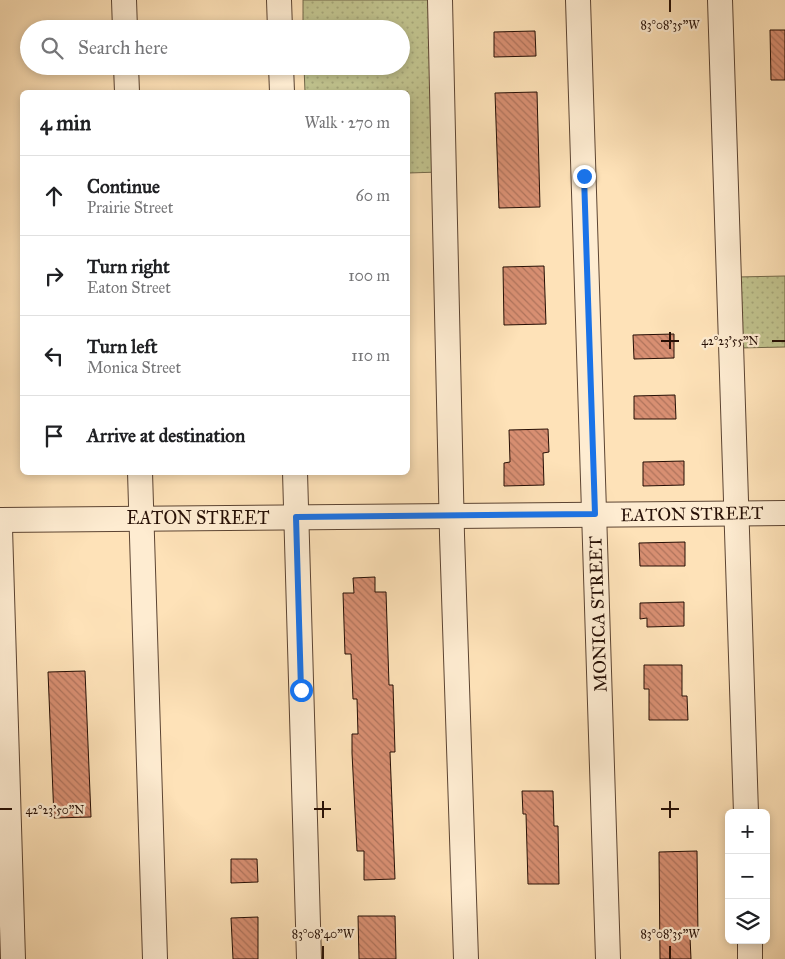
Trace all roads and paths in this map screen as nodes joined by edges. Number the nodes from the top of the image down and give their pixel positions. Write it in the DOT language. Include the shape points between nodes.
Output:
graph roads {
  1 [pos="124,0"];
  2 [pos="279,0"];
  3 [pos="440,0"];
  4 [pos="578,0"];
  5 [pos="720,0"];
  6 [pos="125,20"];
  7 [pos="280,20"];
  8 [pos="126,75"];
  9 [pos="281,75"];
  10 [pos="127,90"];
  11 [pos="282,90"];
  12 [pos="140,475"];
  13 [pos="295,475"];
  14 [pos="737,513"];
  15 [pos="785,513"];
  16 [pos="595,514"];
  17 [pos="452,516"];
  18 [pos="296,517"];
  19 [pos="141,518"];
  20 [pos="0,520"];
  21 [pos="0,528"];
  22 [pos="746,809"];
  23 [pos="750,944"];
  24 [pos="13,959"];
  25 [pos="155,959"];
  26 [pos="310,959"];
  27 [pos="466,959"];
  28 [pos="608,959"];
  29 [pos="750,959"];
  1 -- 6 [label="street"];
  2 -- 7 [label="street"];
  3 -- 17 [label="street"];
  4 -- 16 [label="street, MONICA STREET"];
  5 -- 14 [label="street"];
  8 -- 10 [label="street"];
  9 -- 11 [label="street"];
  12 -- 19 [label="street"];
  13 -- 18 [label="street"];
  14 -- 15 [label="street, EATON STREET"];
  14 -- 16 [label="street, EATON STREET"];
  14 -- 22 [label="street"];
  16 -- 17 [label="street, EATON STREET"];
  16 -- 28 [label="street, MONICA STREET"];
  17 -- 18 [label="street, EATON STREET"];
  17 -- 27 [label="street"];
  18 -- 19 [label="street, EATON STREET"];
  18 -- 26 [label="street"];
  19 -- 20 [label="street, EATON STREET"];
  19 -- 25 [label="street"];
  21 -- 24 [label="street"];
  23 -- 29 [label="street"];
}
